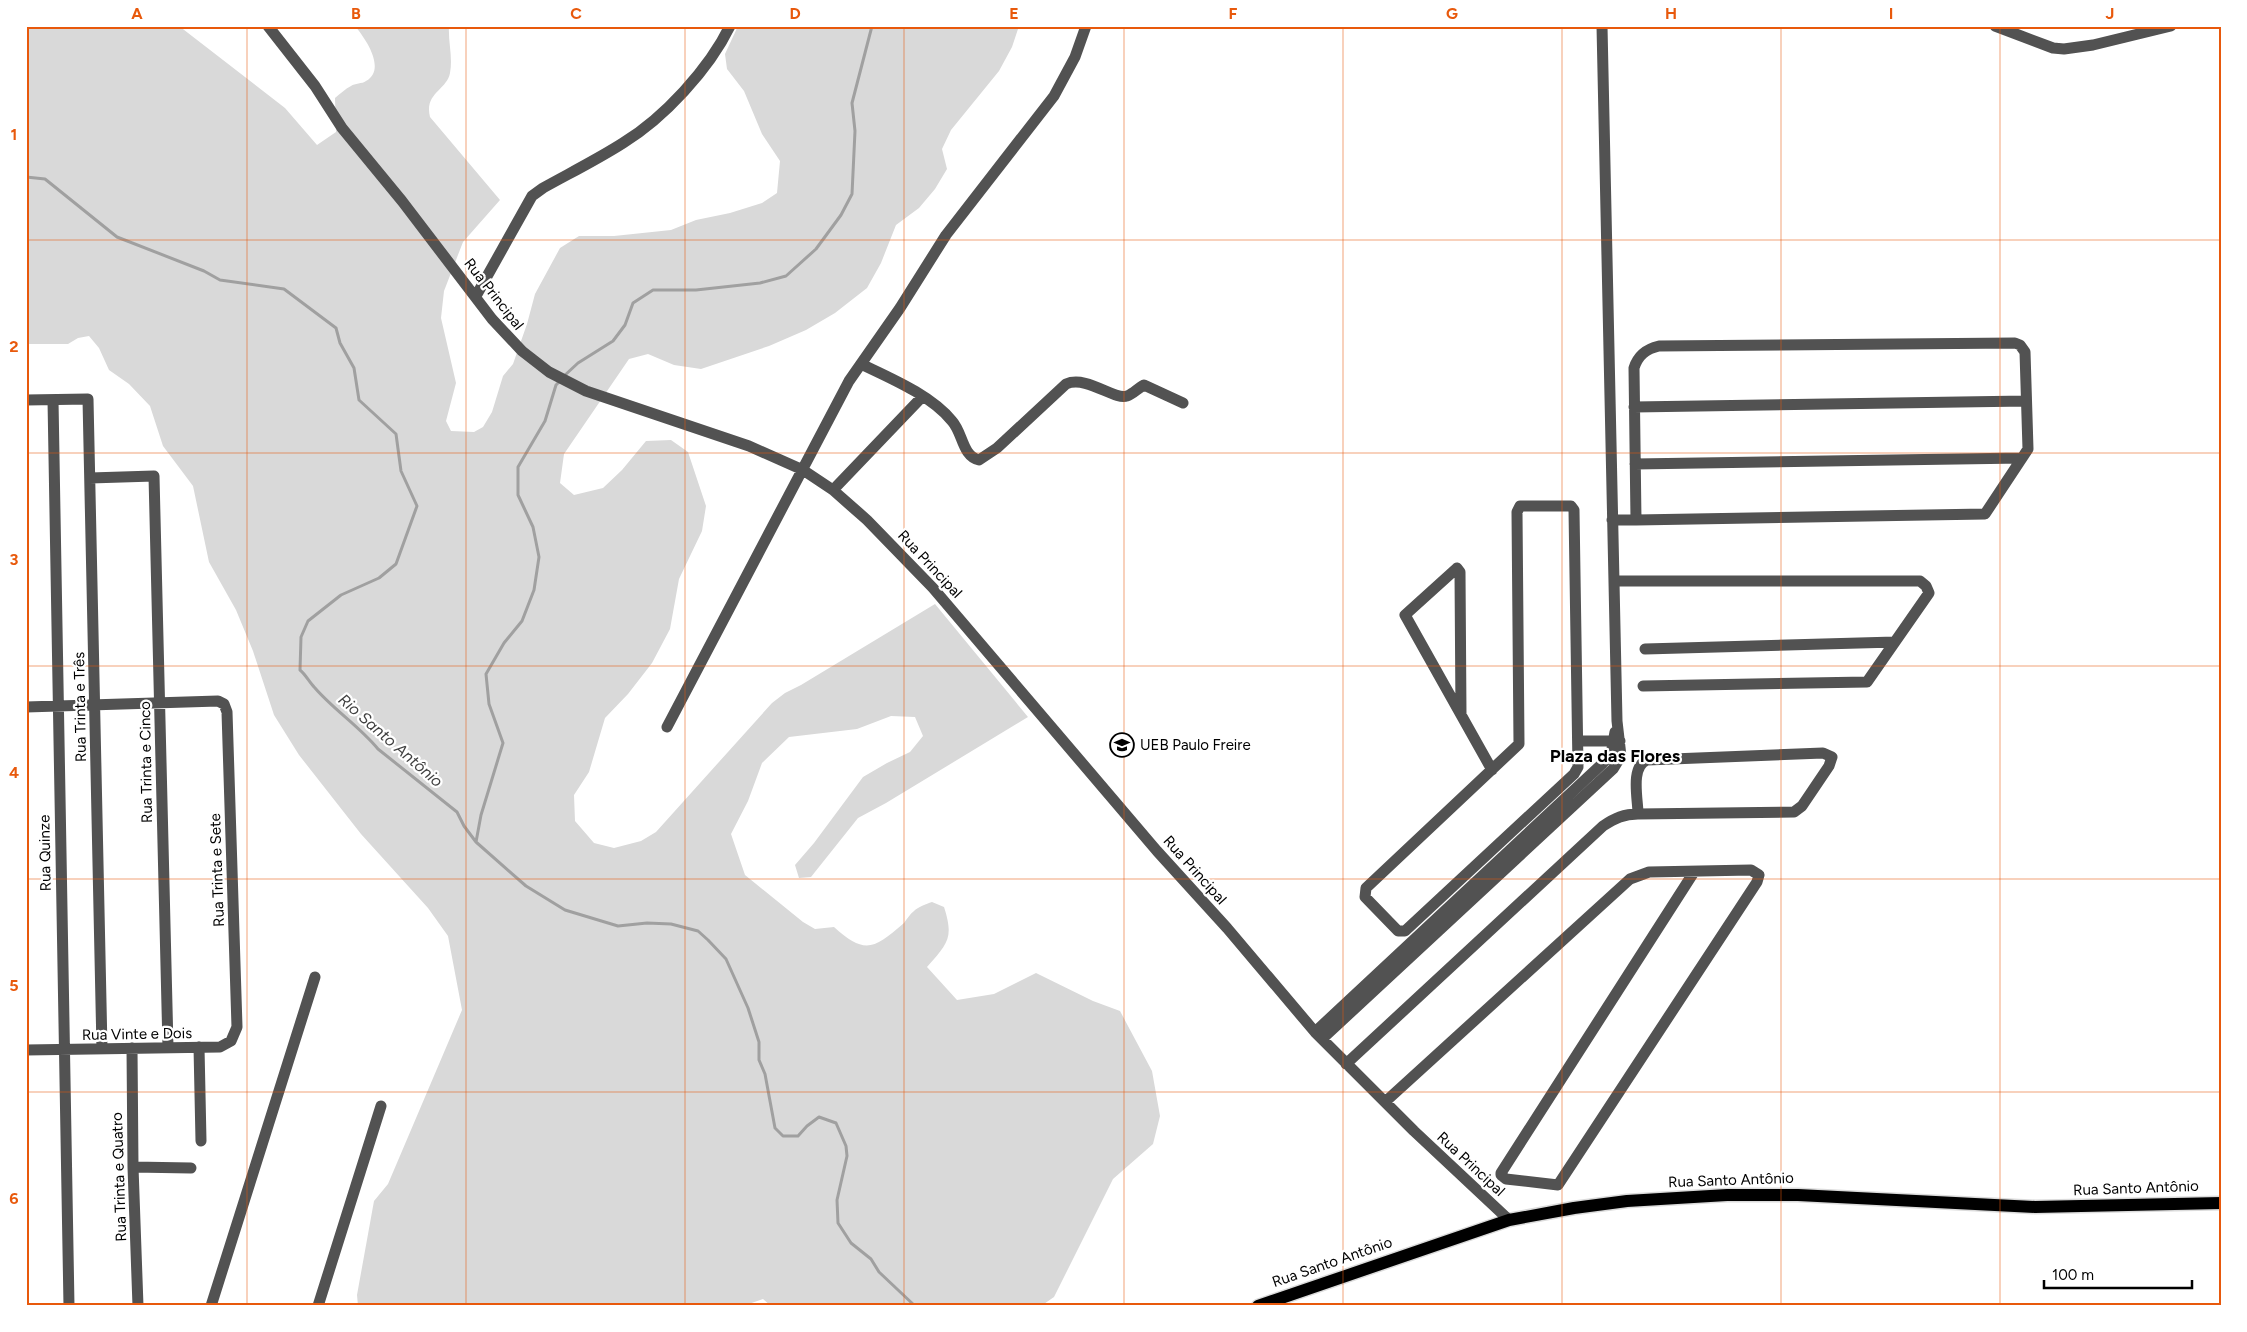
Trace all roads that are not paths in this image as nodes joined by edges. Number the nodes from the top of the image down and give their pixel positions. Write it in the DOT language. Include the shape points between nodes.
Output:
graph roads {
  1 [pos="268,26"];
  2 [pos="730,26"];
  3 [pos="1086,26"];
  4 [pos="1602,26"];
  5 [pos="1995,26"];
  6 [pos="2171,26"];
  7 [pos="476,296"];
  8 [pos="861,364"];
  9 [pos="922,397"];
  10 [pos="26,400"];
  11 [pos="53,400"];
  12 [pos="2026,401"];
  13 [pos="1182,403"];
  14 [pos="1634,407"];
  15 [pos="2022,458"];
  16 [pos="1635,464"];
  17 [pos="803,470"];
  18 [pos="90,478"];
  19 [pos="833,490"];
  20 [pos="1612,520"];
  21 [pos="1636,520"];
  22 [pos="1614,581"];
  23 [pos="1895,642"];
  24 [pos="1645,649"];
  25 [pos="1643,686"];
  26 [pos="159,704"];
  27 [pos="26,706"];
  28 [pos="95,706"];
  29 [pos="58,707"];
  30 [pos="1462,715"];
  31 [pos="667,727"];
  32 [pos="1578,741"];
  33 [pos="1617,741"];
  34 [pos="1492,770"];
  35 [pos="1638,814"];
  36 [pos="1694,872"];
  37 [pos="315,977"];
  38 [pos="237,1028"];
  39 [pos="1319,1036"];
  40 [pos="168,1047"];
  41 [pos="132,1048"];
  42 [pos="199,1048"];
  43 [pos="102,1049"];
  44 [pos="26,1050"];
  45 [pos="64,1050"];
  46 [pos="1346,1064"];
  47 [pos="1385,1102"];
  48 [pos="381,1106"];
  49 [pos="201,1141"];
  50 [pos="133,1168"];
  51 [pos="192,1168"];
  52 [pos="2221,1203"];
  53 [pos="1509,1220"];
  54 [pos="69,1306"];
  55 [pos="138,1306"];
  56 [pos="211,1306"];
  57 [pos="318,1306"];
  58 [pos="1258,1306"];
  1 -- 7 [label="street, Rua Principal" via="315,86 342,128"];
  2 -- 7 [label="street" via="716,52 659,115 625,142 532,196"];
  3 -- 8 [label="street" via="1072,63 1054,96 946,234"];
  4 -- 20 [label="street"];
  5 -- 6 [label="street" via="2053,48 2064,49"];
  7 -- 17 [label="street, Rua Principal" via="504,334 555,376 586,391 749,446"];
  8 -- 9 [label="street"];
  8 -- 17 [label="street" via="839,398"];
  9 -- 13 [label="street" via="952,420 969,454 979,460 1071,382 1104,388 1122,396 1144,385"];
  9 -- 19 [label="street"];
  10 -- 11 [label="street"];
  11 -- 18 [label="street, Rua Trinta e Três" via="88,399"];
  11 -- 29 [label="street, Rua Quinze"];
  12 -- 14 [label="street"];
  12 -- 14 [label="street" via="2025,352 2016,343 1659,346 1642,353 1636,360"];
  12 -- 15 [label="street" via="2028,449"];
  14 -- 16 [label="street"];
  15 -- 16 [label="street"];
  15 -- 21 [label="street" via="1985,514"];
  16 -- 21 [label="street"];
  17 -- 19 [label="street, Rua Principal"];
  17 -- 31 [label="street"];
  18 -- 26 [label="street, Rua Trinta e Cinco" via="154,476"];
  18 -- 28 [label="street, Rua Trinta e Três"];
  19 -- 39 [label="street, Rua Principal" via="933,588 1157,852 1249,952"];
  20 -- 21 [label="street"];
  20 -- 22 [label="street"];
  22 -- 23 [label="street" via="1920,581 1929,593"];
  22 -- 33 [label="street"];
  23 -- 24 [label="street"];
  23 -- 25 [label="street" via="1867,682"];
  26 -- 28 [label="street"];
  26 -- 38 [label="street, Rua Trinta e Sete" via="218,701 224,704 227,712"];
  26 -- 40 [label="street, Rua Trinta e Cinco"];
  27 -- 29 [label="street"];
  28 -- 29 [label="street"];
  28 -- 43 [label="street, Rua Trinta e Três"];
  29 -- 45 [label="street, Rua Quinze"];
  30 -- 30 [label="street" via="1406,615 1457,568 1460,572"];
  30 -- 34 [label="street"];
  32 -- 33 [label="street"];
  32 -- 34 [label="street" via="1578,767 1574,774 1405,931 1398,931 1365,896 1366,888"];
  32 -- 34 [label="street" via="1574,510 1571,506 1520,506 1517,512 1520,744"];
  33 -- 39 [label="street" via="1602,764"];
  35 -- 35 [label="street" via="1794,812 1802,806 1832,757 1824,753 1647,760 1637,771"];
  35 -- 46 [label="street" via="1627,814 1604,826"];
  36 -- 36 [label="street" via="1751,870 1759,875 1561,1183 1550,1186 1503,1178 1502,1169"];
  36 -- 47 [label="street" via="1649,872 1630,879"];
  37 -- 56 [label="street"];
  38 -- 42 [label="street, Rua Vinte e Dois" via="226,1045"];
  39 -- 46 [label="street, Rua Principal"];
  40 -- 41 [label="street, Rua Vinte e Dois"];
  40 -- 42 [label="street, Rua Vinte e Dois"];
  41 -- 43 [label="street, Rua Vinte e Dois"];
  41 -- 50 [label="street, Rua Trinta e Quatro"];
  42 -- 49 [label="street"];
  43 -- 45 [label="street, Rua Vinte e Dois"];
  44 -- 45 [label="street, Rua Vinte e Dois"];
  45 -- 54 [label="street, Rua Quinze"];
  46 -- 47 [label="street, Rua Principal"];
  47 -- 53 [label="street, Rua Principal"];
  48 -- 57 [label="street"];
  50 -- 51 [label="street"];
  50 -- 55 [label="street, Rua Trinta e Quatro"];
  52 -- 53 [label="main road, Rua Santo Antônio" via="2035,1207 1848,1196 1727,1195 1627,1201"];
  53 -- 58 [label="main road, Rua Santo Antônio"];
}
